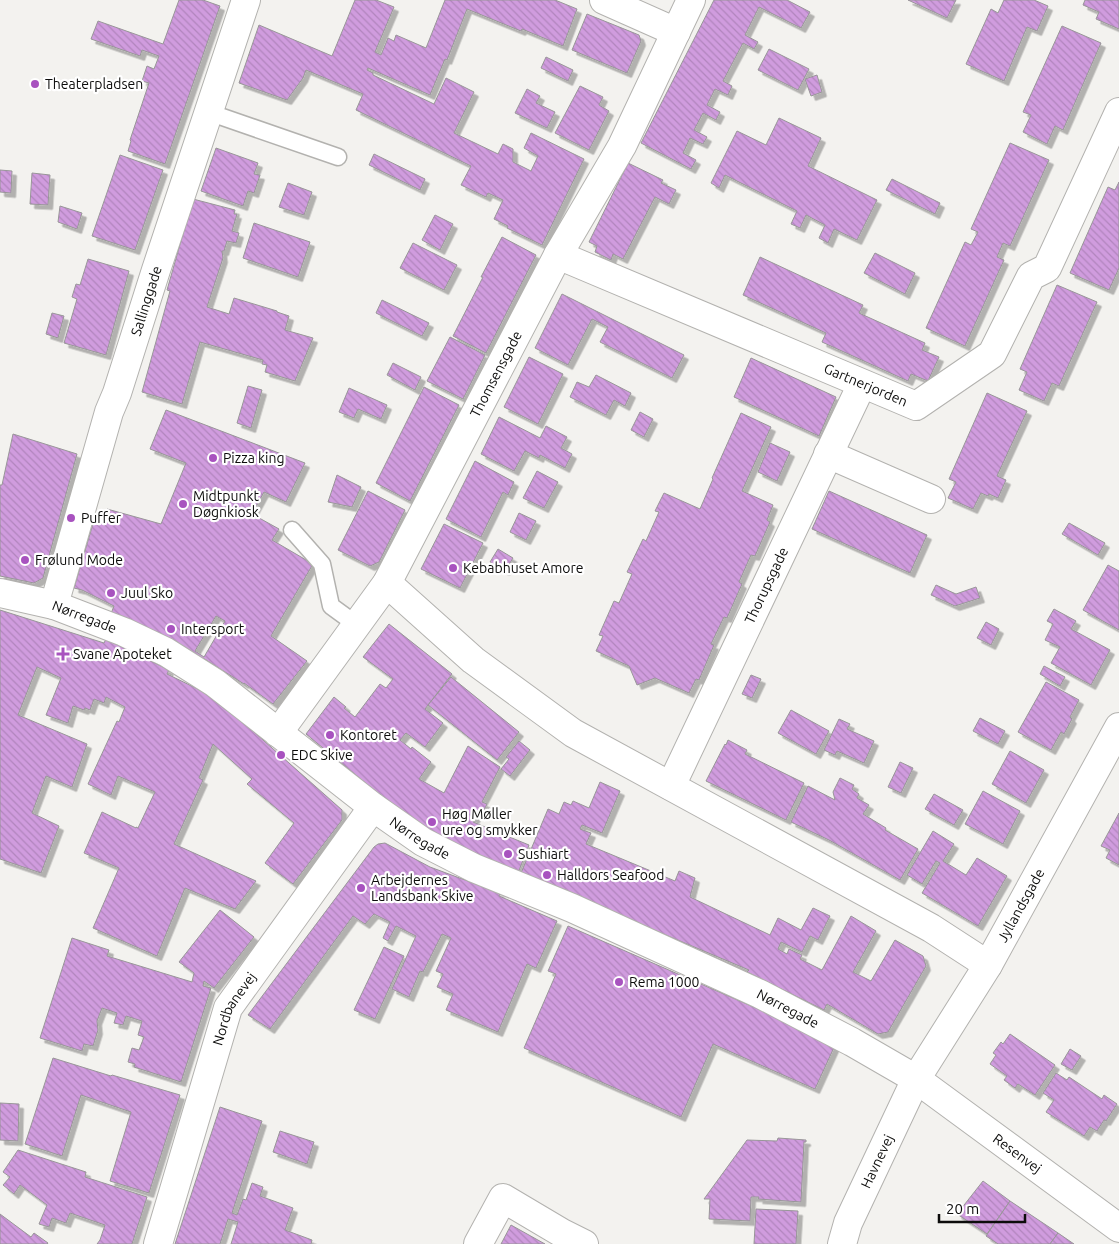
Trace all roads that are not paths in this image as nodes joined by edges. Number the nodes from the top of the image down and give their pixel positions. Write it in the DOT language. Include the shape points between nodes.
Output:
graph roads {
  1 [pos="246,0"];
  2 [pos="604,0"];
  3 [pos="691,0"];
  4 [pos="676,32"];
  5 [pos="208,112"];
  6 [pos="1119,112"];
  7 [pos="338,157"];
  8 [pos="558,255"];
  9 [pos="862,384"];
  10 [pos="828,454"];
  11 [pos="930,499"];
  12 [pos="292,530"];
  13 [pos="386,583"];
  14 [pos="0,593"];
  15 [pos="54,605"];
  16 [pos="356,625"];
  17 [pos="1119,728"];
  18 [pos="278,733"];
  19 [pos="671,786"];
  20 [pos="373,807"];
  21 [pos="988,965"];
  22 [pos="916,1079"];
  23 [pos="1119,1228"];
  24 [pos="158,1244"];
  25 [pos="478,1244"];
  26 [pos="584,1244"];
  27 [pos="842,1244"];
  1 -- 5 [label="street, Sallinggade"];
  2 -- 4 [label="street"];
  3 -- 4 [label="street, Thomsensgade"];
  4 -- 8 [label="street, Thomsensgade" via="622,146"];
  5 -- 7 [label="lane"];
  5 -- 15 [label="street, Sallinggade" via="109,412"];
  6 -- 9 [label="street, Gartnerjorden" via="1047,268 1031,276 992,354 916,406"];
  8 -- 9 [label="street, Gartnerjorden"];
  8 -- 13 [label="street, Thomsensgade"];
  9 -- 10 [label="street, Thorupsgade"];
  10 -- 11 [label="street"];
  10 -- 19 [label="street, Thorupsgade"];
  12 -- 16 [label="lane" via="322,564 330,606"];
  13 -- 16 [label="street, Thomsensgade"];
  13 -- 19 [label="street" via="473,660 573,733"];
  14 -- 15 [label="street, Nørregade"];
  15 -- 18 [label="street, Nørregade" via="166,652 215,683"];
  16 -- 18 [label="street, Thomsensgade"];
  17 -- 21 [label="street, Jyllandsgade"];
  18 -- 20 [label="street, Nørregade"];
  19 -- 21 [label="street" via="930,928"];
  20 -- 22 [label="street, Nørregade" via="424,842 474,868 572,908 760,994"];
  20 -- 24 [label="street, Nordbanevej" via="228,1008"];
  21 -- 22 [label="street, Jyllandsgade"];
  22 -- 23 [label="street, Resenvej"];
  22 -- 27 [label="street, Havnevej" via="848,1223"];
  25 -- 26 [label="street" via="503,1198"];
}
